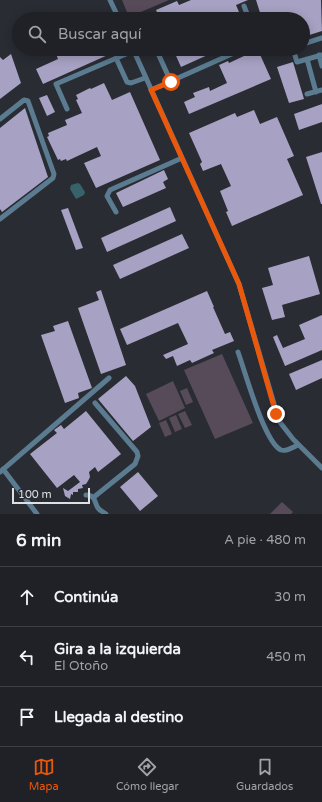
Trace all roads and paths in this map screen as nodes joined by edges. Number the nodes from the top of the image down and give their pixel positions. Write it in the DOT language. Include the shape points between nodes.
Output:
graph roads {
  1 [pos="110,0"];
  2 [pos="244,6"];
  3 [pos="116,12"];
  4 [pos="246,12"];
  5 [pos="322,38"];
  6 [pos="310,42"];
  7 [pos="321,55"];
  8 [pos="120,56"];
  9 [pos="136,56"];
  10 [pos="159,56"];
  11 [pos="227,56"];
  12 [pos="296,56"];
  13 [pos="116,58"];
  14 [pos="307,59"];
  15 [pos="322,66"];
  16 [pos="145,78"];
  17 [pos="171,82"];
  18 [pos="151,90"];
  19 [pos="322,90"];
  20 [pos="316,92"];
  21 [pos="307,94"];
  22 [pos="67,109"];
  23 [pos="0,119"];
  24 [pos="182,158"];
  25 [pos="116,212"];
  26 [pos="0,219"];
  27 [pos="238,352"];
  28 [pos="109,378"];
  29 [pos="95,403"];
  30 [pos="298,445"];
  31 [pos="322,468"];
  32 [pos="2,471"];
  33 [pos="86,495"];
  34 [pos="94,497"];
  35 [pos="98,512"];
  36 [pos="37,514"];
  37 [pos="106,514"];
  1 -- 3 [label="street"];
  2 -- 4 [label="street"];
  5 -- 6 [label="street"];
  7 -- 14 [label="street"];
  7 -- 15 [label="street"];
  8 -- 13 [label="street"];
  9 -- 16 [label="street"];
  10 -- 17 [label="street"];
  11 -- 17 [label="street"];
  12 -- 14 [label="street" via="297,62"];
  13 -- 16 [label="street" via="127,82"];
  13 -- 22 [label="street" via="56,84"];
  14 -- 20 [label="street"];
  16 -- 18 [label="street"];
  17 -- 18 [label="street"];
  18 -- 24 [label="street"];
  19 -- 20 [label="street"];
  20 -- 21 [label="street"];
  23 -- 26 [label="street" via="24,100 28,101 54,174 53,178"];
  24 -- 25 [label="street" via="110,190 107,196"];
  24 -- 30 [label="street" via="239,284 279,420"];
  27 -- 30 [label="street" via="266,430 281,450"];
  28 -- 32 [label="street"];
  29 -- 34 [label="street" via="138,456 135,464"];
  30 -- 31 [label="street"];
  32 -- 36 [label="street"];
  33 -- 34 [label="street"];
  34 -- 35 [label="street"];
  35 -- 37 [label="street"];
}
